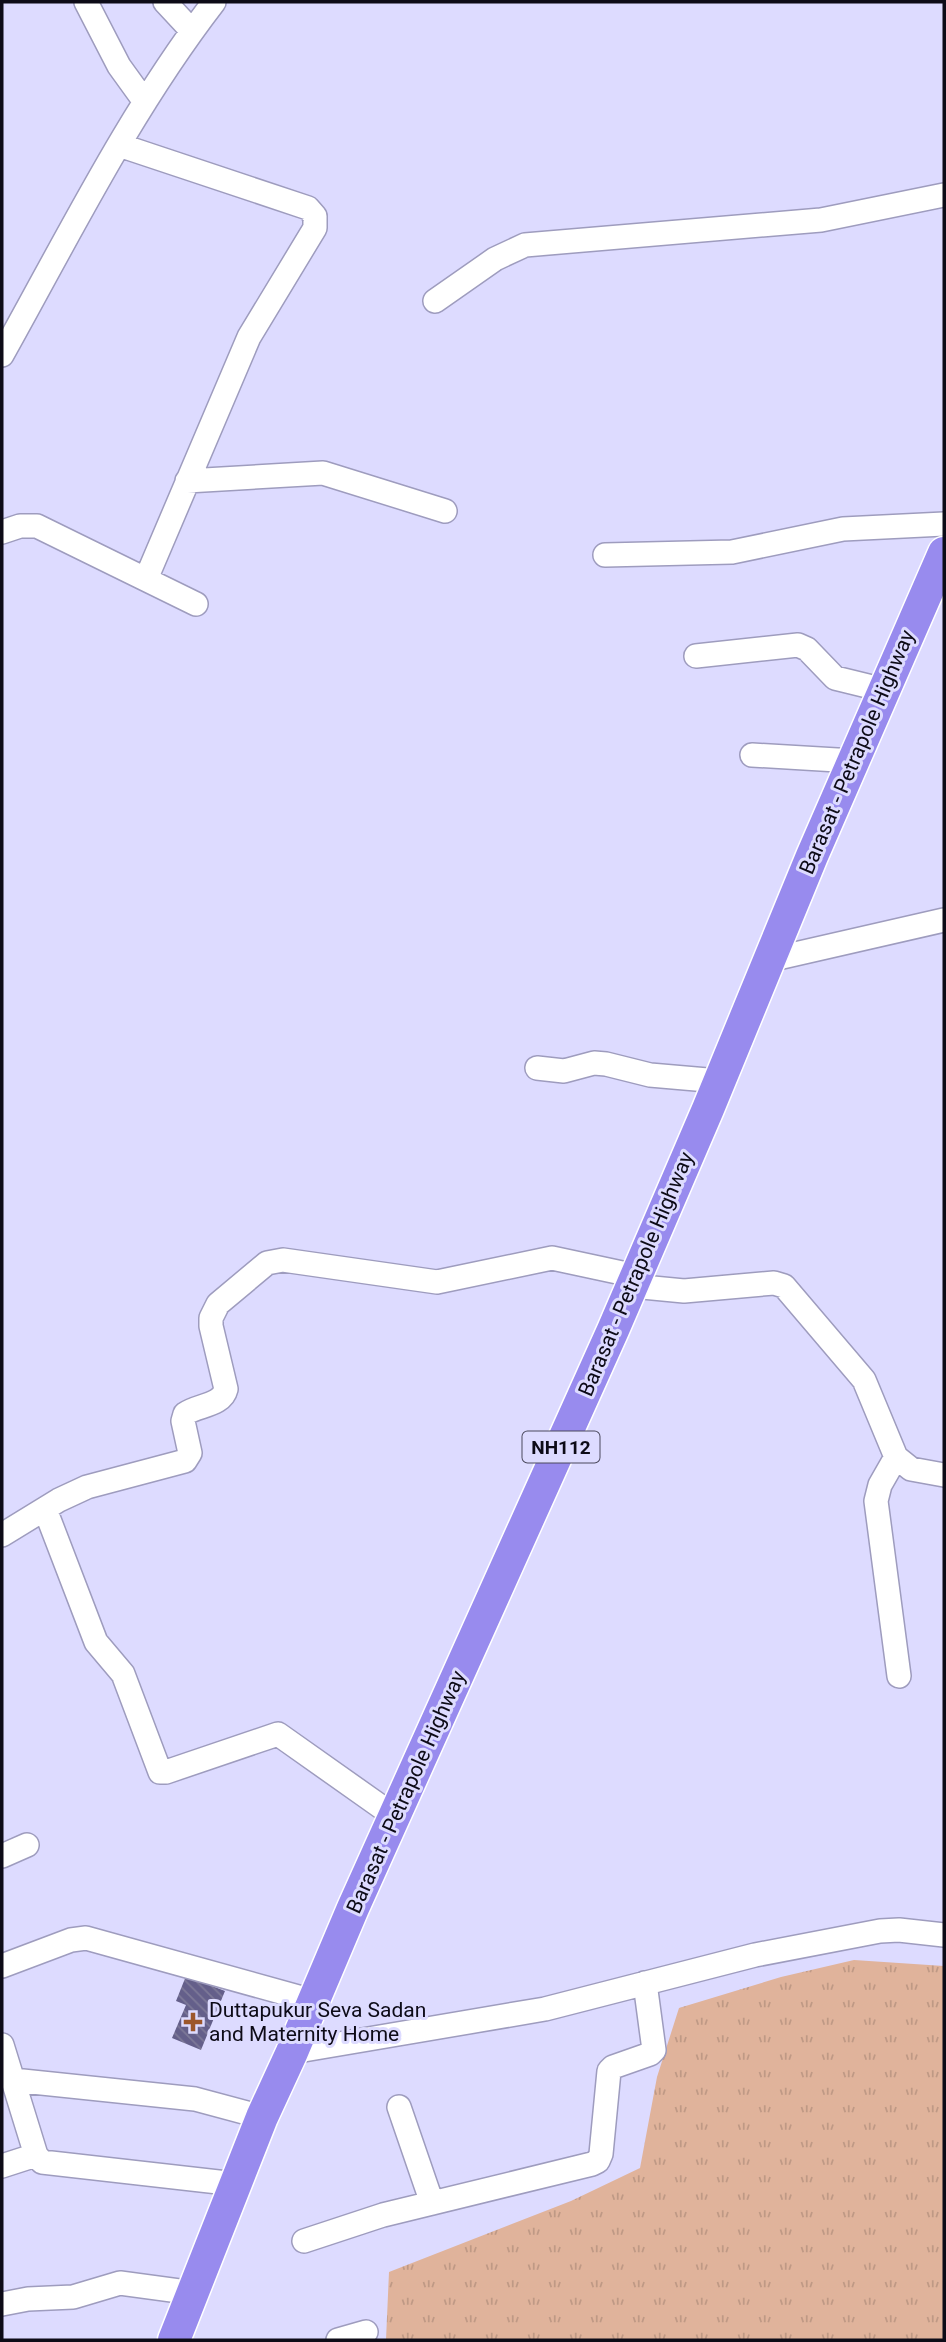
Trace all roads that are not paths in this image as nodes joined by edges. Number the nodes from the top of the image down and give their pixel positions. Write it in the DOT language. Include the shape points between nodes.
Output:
graph roads {
  1 [pos="86,2"];
  2 [pos="165,2"];
  3 [pos="214,2"];
  4 [pos="192,31"];
  5 [pos="145,102"];
  6 [pos="119,145"];
  7 [pos="944,195"];
  8 [pos="435,301"];
  9 [pos="2,355"];
  10 [pos="187,481"];
  11 [pos="445,511"];
  12 [pos="944,524"];
  13 [pos="2,532"];
  14 [pos="606,555"];
  15 [pos="942,564"];
  16 [pos="146,579"];
  17 [pos="197,604"];
  18 [pos="696,656"];
  19 [pos="884,690"];
  20 [pos="752,755"];
  21 [pos="854,761"];
  22 [pos="944,920"];
  23 [pos="769,960"];
  24 [pos="537,1068"];
  25 [pos="719,1081"];
  26 [pos="634,1281"];
  27 [pos="896,1457"];
  28 [pos="944,1475"];
  29 [pos="45,1509"];
  30 [pos="2,1535"];
  31 [pos="899,1676"];
  32 [pos="394,1816"];
  33 [pos="27,1845"];
  34 [pos="2,1856"];
  35 [pos="944,1935"];
  36 [pos="2,1966"];
  37 [pos="645,1983"];
  38 [pos="313,2001"];
  39 [pos="2,2045"];
  40 [pos="292,2052"];
  41 [pos="13,2080"];
  42 [pos="399,2107"];
  43 [pos="262,2117"];
  44 [pos="36,2155"];
  45 [pos="2,2166"];
  46 [pos="236,2184"];
  47 [pos="432,2203"];
  48 [pos="304,2241"];
  49 [pos="194,2292"];
  50 [pos="2,2304"];
  51 [pos="366,2332"];
  52 [pos="174,2340"];
  53 [pos="338,2340"];
  1 -- 5 [label="street" via="119,66"];
  2 -- 4 [label="street"];
  3 -- 4 [label="street"];
  4 -- 5 [label="street"];
  5 -- 6 [label="street"];
  6 -- 9 [label="street"];
  6 -- 10 [label="street" via="308,208 315,216 315,228 249,337"];
  7 -- 8 [label="street" via="821,219 526,246 506,252"];
  10 -- 11 [label="street" via="323,473"];
  10 -- 16 [label="street"];
  12 -- 14 [label="street" via="843,529 732,552"];
  13 -- 16 [label="street" via="37,526"];
  15 -- 19 [label="highway, Barasat - Petrapole Highway / NH112"];
  16 -- 17 [label="street"];
  18 -- 19 [label="street" via="798,645 835,678"];
  19 -- 21 [label="highway, Barasat - Petrapole Highway / NH112"];
  20 -- 21 [label="street"];
  21 -- 23 [label="highway, Barasat - Petrapole Highway / NH112"];
  22 -- 23 [label="street"];
  23 -- 25 [label="highway, Barasat - Petrapole Highway / NH112"];
  24 -- 25 [label="street" via="560,1072 606,1063 650,1076"];
  25 -- 26 [label="highway, Barasat - Petrapole Highway / NH112"];
  26 -- 27 [label="street" via="684,1291 784,1286 864,1380"];
  26 -- 29 [label="street" via="552,1258 437,1282 283,1260 267,1263 213,1312 211,1326 225,1395 185,1415 190,1453 185,1461 98,1483"];
  26 -- 32 [label="highway, Barasat - Petrapole Highway / NH112"];
  27 -- 28 [label="street" via="912,1469"];
  27 -- 31 [label="street" via="876,1501"];
  29 -- 30 [label="street"];
  29 -- 32 [label="street" via="96,1642 123,1674 160,1772 278,1734"];
  32 -- 38 [label="highway, Barasat - Petrapole Highway / NH112"];
  33 -- 34 [label="street"];
  35 -- 37 [label="street" via="880,1931 755,1955"];
  36 -- 38 [label="street" via="86,1937"];
  37 -- 40 [label="street" via="545,2009"];
  37 -- 47 [label="street" via="654,2050 609,2071 598,2161"];
  38 -- 40 [label="highway, Barasat - Petrapole Highway / NH112"];
  39 -- 41 [label="street"];
  40 -- 43 [label="highway, Barasat - Petrapole Highway / NH112"];
  41 -- 43 [label="street" via="195,2099"];
  41 -- 44 [label="street"];
  42 -- 47 [label="street"];
  43 -- 46 [label="highway, Barasat - Petrapole Highway / NH112"];
  44 -- 45 [label="street"];
  44 -- 46 [label="street" via="47,2164"];
  46 -- 49 [label="highway, Barasat - Petrapole Highway / NH112"];
  47 -- 48 [label="street"];
  49 -- 50 [label="street" via="120,2283 73,2297"];
  49 -- 52 [label="highway, Barasat - Petrapole Highway / NH112"];
  51 -- 53 [label="street"];
}
